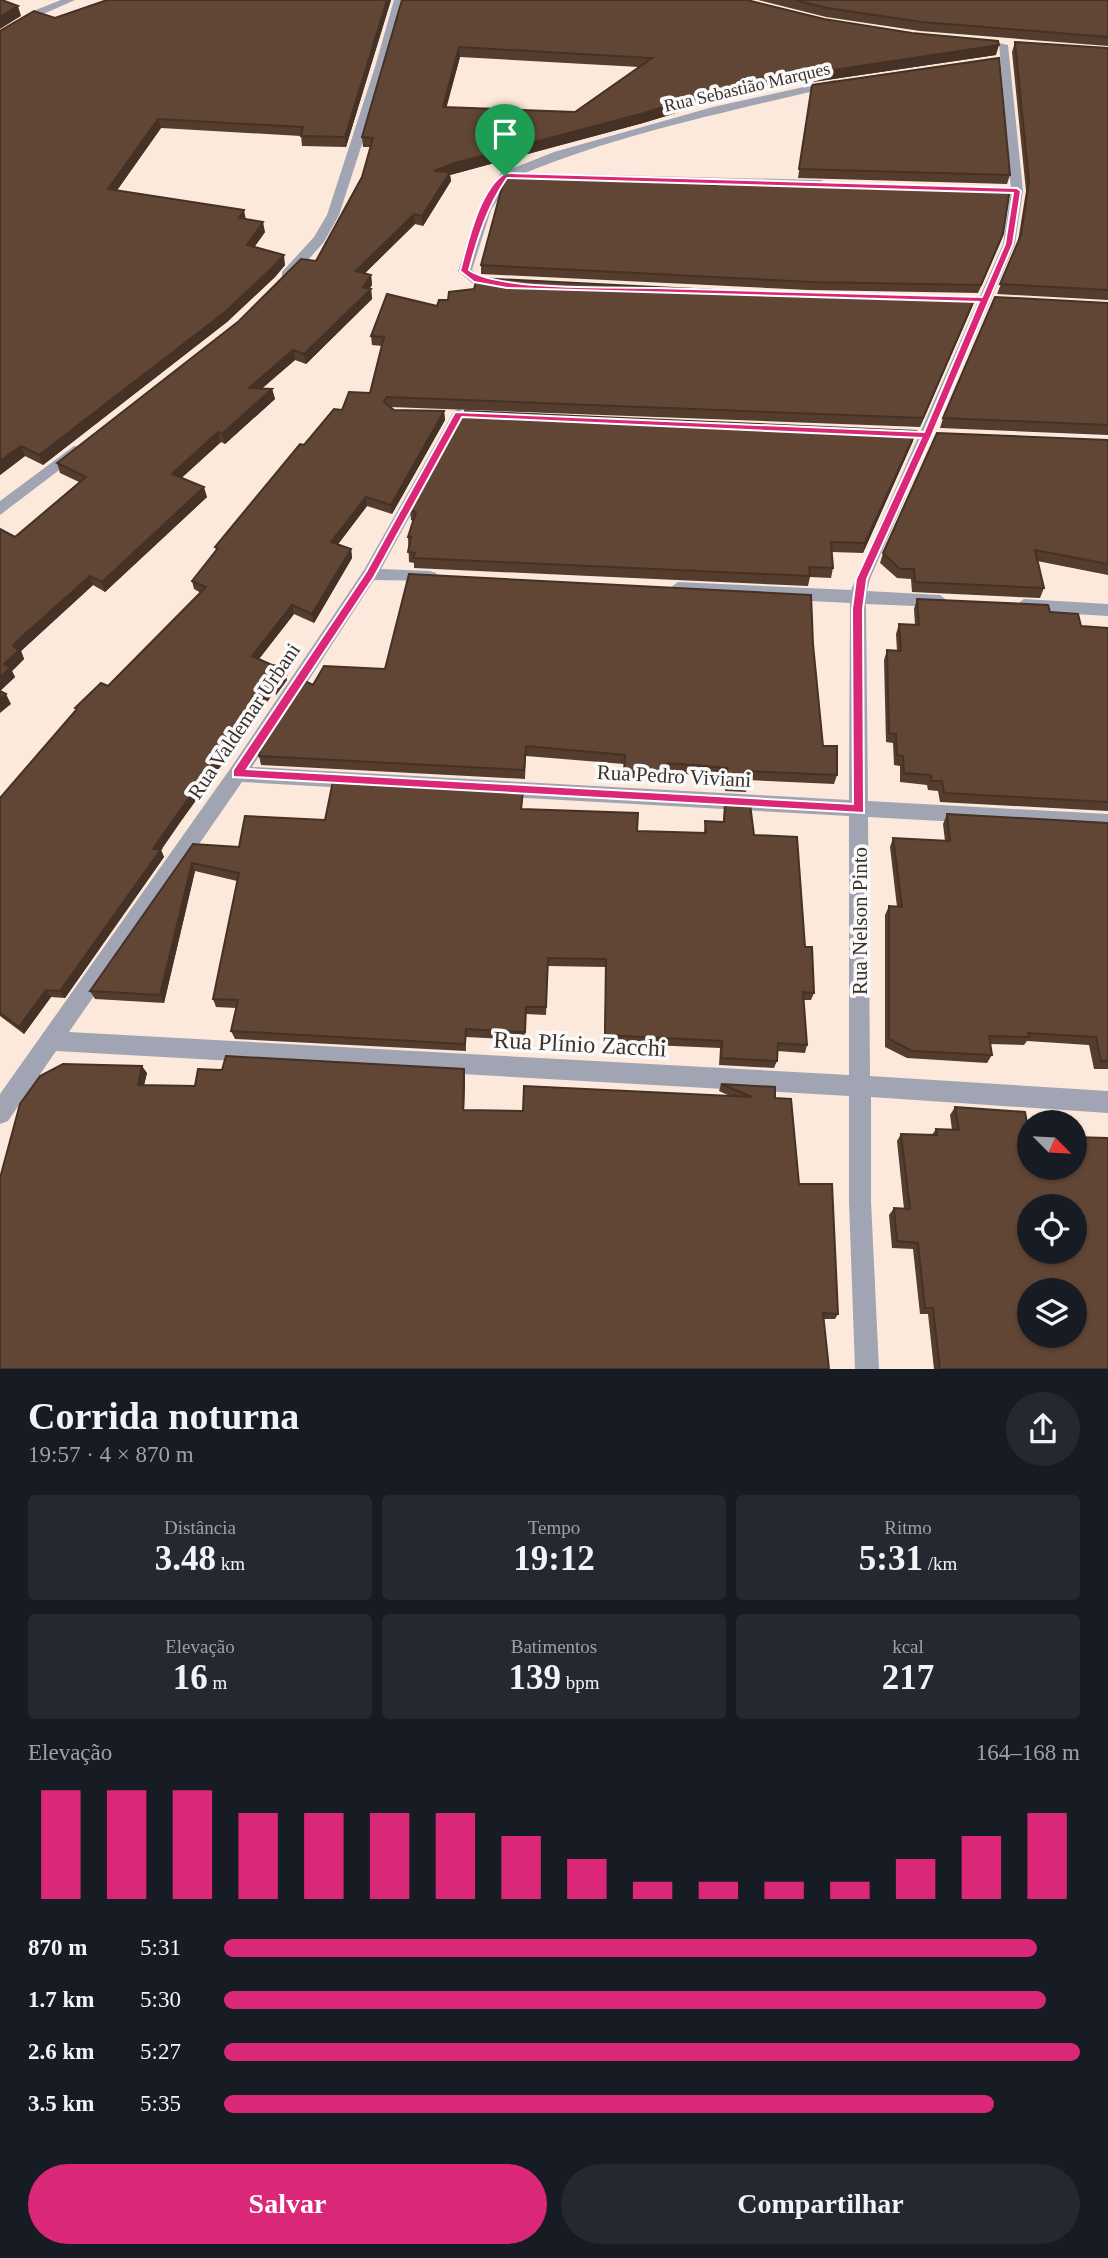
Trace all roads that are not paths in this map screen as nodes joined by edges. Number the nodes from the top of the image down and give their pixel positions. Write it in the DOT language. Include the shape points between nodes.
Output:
graph roads {
  1 [pos="399,0"];
  2 [pos="63,1"];
  3 [pos="0,37"];
  4 [pos="1001,51"];
  5 [pos="844,82"];
  6 [pos="505,176"];
  7 [pos="837,184"];
  8 [pos="281,283"];
  9 [pos="520,286"];
  10 [pos="459,414"];
  11 [pos="87,441"];
  12 [pos="0,509"];
  13 [pos="370,574"];
  14 [pos="454,578"];
  15 [pos="663,587"];
  16 [pos="858,596"];
  17 [pos="955,601"];
  18 [pos="1011,604"];
  19 [pos="1108,610"];
  20 [pos="237,774"];
  21 [pos="859,809"];
  22 [pos="1108,822"];
  23 [pos="49,1041"];
  24 [pos="861,1086"];
  25 [pos="1108,1102"];
  26 [pos="0,1113"];
  27 [pos="867,1369"];
  1 -- 8 [label="street" via="333,215"];
  2 -- 3 [label="street"];
  4 -- 16 [label="street, Rua Nelson Pinto" via="1009,244"];
  5 -- 6 [label="street, Rua Sebastião Marques" via="717,108 558,155"];
  6 -- 7 [label="street"];
  6 -- 9 [label="street" via="476,227 465,271 477,280"];
  10 -- 13 [label="street, Rua Valdemar Urbani"];
  11 -- 12 [label="street"];
  13 -- 14 [label="street"];
  13 -- 20 [label="street, Rua Valdemar Urbani"];
  15 -- 16 [label="street"];
  16 -- 17 [label="street"];
  16 -- 21 [label="street, Rua Nelson Pinto"];
  18 -- 19 [label="street"];
  20 -- 21 [label="street, Rua Pedro Viviani"];
  20 -- 23 [label="street, Rua Valdemar Urbani"];
  21 -- 22 [label="street, Rua Pedro Viviani"];
  21 -- 24 [label="street, Rua Nelson Pinto"];
  23 -- 24 [label="street, Rua Plínio Zacchi"];
  23 -- 26 [label="street, Rua Valdemar Urbani"];
  24 -- 25 [label="street, Rua Plínio Zacchi"];
  24 -- 27 [label="street, Rua Nelson Pinto"];
}
